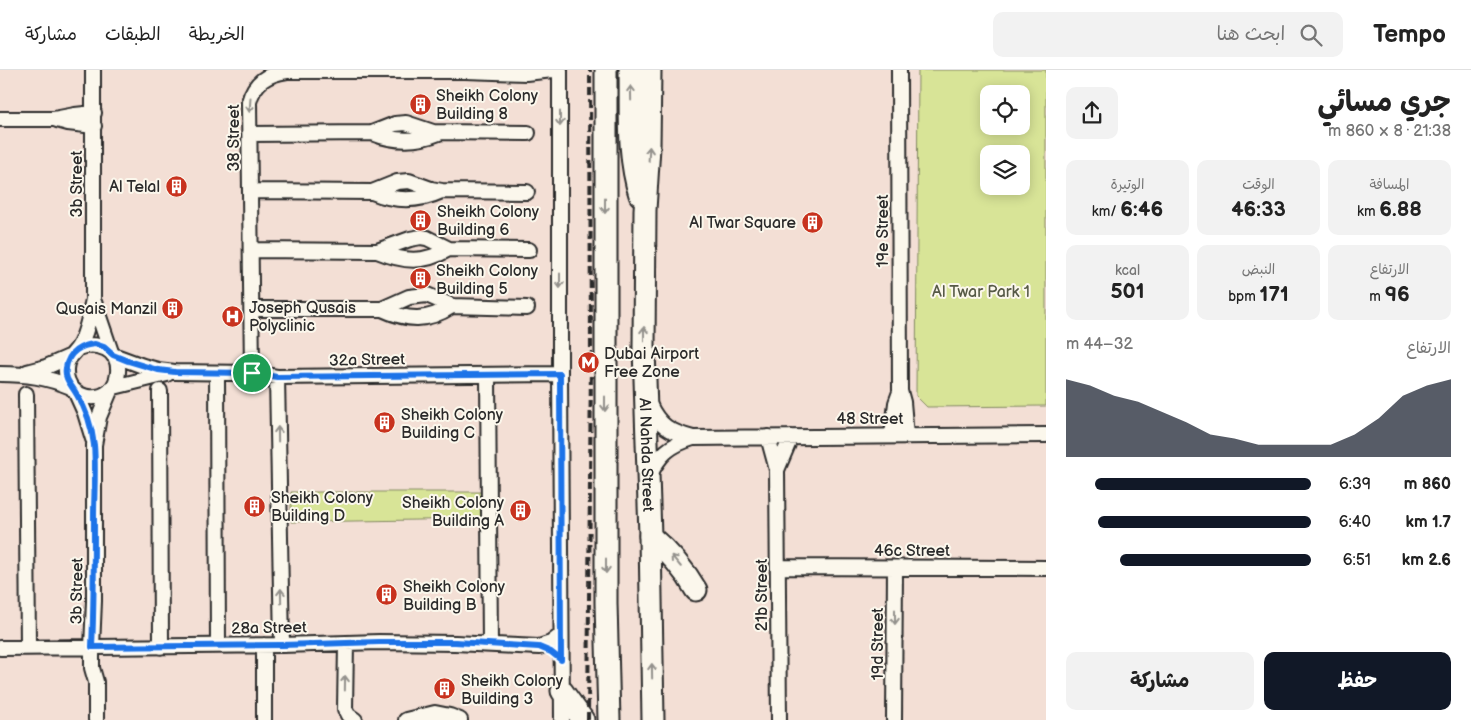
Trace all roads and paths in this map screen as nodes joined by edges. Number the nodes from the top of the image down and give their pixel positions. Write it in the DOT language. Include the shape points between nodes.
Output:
graph roads {
  1 [pos="93,70"];
  2 [pos="553,70"];
  3 [pos="560,70"];
  4 [pos="606,70"];
  5 [pos="630,70"];
  6 [pos="650,70"];
  7 [pos="899,70"];
  8 [pos="0,119"];
  9 [pos="94,120"];
  10 [pos="528,133"];
  11 [pos="250,134"];
  12 [pos="250,191"];
  13 [pos="442,191"];
  14 [pos="372,192"];
  15 [pos="527,192"];
  16 [pos="645,210"];
  17 [pos="449,249"];
  18 [pos="251,250"];
  19 [pos="377,250"];
  20 [pos="529,250"];
  21 [pos="93,299"];
  22 [pos="452,306"];
  23 [pos="527,308"];
  24 [pos="252,309"];
  25 [pos="382,309"];
  26 [pos="74,352"];
  27 [pos="112,354"];
  28 [pos="175,372"];
  29 [pos="217,373"];
  30 [pos="252,373"];
  31 [pos="0,374"];
  32 [pos="22,374"];
  33 [pos="560,374"];
  34 [pos="488,376"];
  35 [pos="277,377"];
  36 [pos="112,389"];
  37 [pos="74,390"];
  38 [pos="160,391"];
  39 [pos="900,391"];
  40 [pos="26,394"];
  41 [pos="646,397"];
  42 [pos="1046,435"];
  43 [pos="791,436"];
  44 [pos="892,436"];
  45 [pos="906,436"];
  46 [pos="768,437"];
  47 [pos="693,438"];
  48 [pos="94,445"];
  49 [pos="777,470"];
  50 [pos="648,479"];
  51 [pos="650,536"];
  52 [pos="778,567"];
  53 [pos="895,568"];
  54 [pos="1046,568"];
  55 [pos="696,590"];
  56 [pos="561,636"];
  57 [pos="346,643"];
  58 [pos="218,645"];
  59 [pos="264,645"];
  60 [pos="282,645"];
  61 [pos="490,645"];
  62 [pos="28,647"];
  63 [pos="98,647"];
  64 [pos="161,647"];
  65 [pos="539,647"];
  66 [pos="0,648"];
  67 [pos="561,660"];
  68 [pos="559,711"];
  69 [pos="96,720"];
  70 [pos="264,720"];
  71 [pos="355,720"];
  72 [pos="406,720"];
  73 [pos="460,720"];
  74 [pos="583,720"];
  75 [pos="609,720"];
  76 [pos="653,720"];
  77 [pos="779,720"];
  78 [pos="894,720"];
  1 -- 9 [label="street, 3b Street"];
  2 -- 11 [label="street, 38 Street, one-way" via="526,73 280,72 262,80 253,90"];
  3 -- 33 [label="street, one-way"];
  4 -- 75 [label="main road, one-way"];
  16 -- 5 [label="main road, one-way" via="632,162"];
  16 -- 6 [label="main road, Al Nahda Street, one-way" via="650,147"];
  7 -- 39 [label="street, 19e Street"];
  8 -- 9 [label="street" via="54,119 75,114"];
  9 -- 21 [label="street, 3b Street"];
  10 -- 11 [label="street" via="433,132 406,123 372,133"];
  11 -- 12 [label="street, 38 Street"];
  12 -- 14 [label="street"];
  12 -- 18 [label="street, 38 Street"];
  13 -- 14 [label="street" via="425,198 407,200"];
  13 -- 14 [label="street" via="409,181"];
  13 -- 15 [label="street"];
  41 -- 16 [label="main road, Al Nahda Street, one-way"];
  17 -- 19 [label="street" via="432,257 414,260 395,258"];
  17 -- 19 [label="street" via="427,238 416,238"];
  17 -- 20 [label="street"];
  18 -- 19 [label="street"];
  18 -- 24 [label="street, 38 Street"];
  21 -- 26 [label="street, 3b Street"];
  21 -- 27 [label="street, 3b Street"];
  22 -- 23 [label="street"];
  22 -- 25 [label="street" via="436,315 417,319"];
  22 -- 25 [label="street" via="433,296 422,295 408,297"];
  24 -- 25 [label="street"];
  24 -- 30 [label="street, 38 Street"];
  26 -- 27 [label="street" via="95,344"];
  26 -- 32 [label="street" via="46,367"];
  26 -- 37 [label="street" via="66,367 66,377"];
  27 -- 28 [label="street, 32a Street" via="143,366"];
  27 -- 36 [label="street" via="118,368 117,381"];
  28 -- 29 [label="street, 32a Street"];
  28 -- 36 [label="street, 32a Street"];
  29 -- 30 [label="street, 32a Street"];
  29 -- 58 [label="street"];
  30 -- 35 [label="street, 32a Street"];
  31 -- 32 [label="street"];
  32 -- 37 [label="street" via="47,378"];
  33 -- 34 [label="street, 32a Street"];
  33 -- 56 [label="street"];
  34 -- 35 [label="street, 32a Street"];
  34 -- 61 [label="street"];
  60 -- 35 [label="street, one-way"];
  36 -- 37 [label="street" via="94,398"];
  36 -- 48 [label="street, 3b Street" via="99,417"];
  37 -- 48 [label="street, 3b Street"];
  38 -- 64 [label="street"];
  39 -- 44 [label="street, 19e Street"];
  39 -- 45 [label="street, 19e Street"];
  40 -- 62 [label="street"];
  41 -- 47 [label="street, 48 Street" via="657,420 665,427"];
  41 -- 50 [label="main road, Al Nahda Street"];
  42 -- 45 [label="street, 48 Street"];
  43 -- 44 [label="street, 48 Street"];
  43 -- 46 [label="street, 48 Street"];
  43 -- 49 [label="street, 21b Street"];
  44 -- 45 [label="street, 48 Street"];
  46 -- 47 [label="street, 48 Street"];
  46 -- 49 [label="street, 21b Street"];
  47 -- 50 [label="street, 48 Street" via="680,442 660,457"];
  48 -- 63 [label="street, 3b Street" via="94,601"];
  49 -- 52 [label="street, 21b Street"];
  50 -- 51 [label="main road, Al Nahda Street"];
  55 -- 51 [label="main road, one-way" via="676,561"];
  76 -- 51 [label="main road, Al Nahda Street, one-way"];
  52 -- 53 [label="street, 46c Street"];
  52 -- 77 [label="street, 21b Street"];
  53 -- 54 [label="street, 46c Street"];
  53 -- 78 [label="street, 19d Street, one-way"];
  56 -- 65 [label="street, 28a Street"];
  56 -- 67 [label="street"];
  57 -- 60 [label="street, 28a Street"];
  57 -- 61 [label="street, 28a Street"];
  71 -- 57 [label="street, one-way" via="345,709"];
  58 -- 59 [label="street, 28a Street"];
  58 -- 64 [label="street, 28a Street"];
  59 -- 60 [label="street, 28a Street"];
  59 -- 70 [label="street"];
  61 -- 65 [label="street, 28a Street"];
  62 -- 63 [label="street, 28a Street"];
  62 -- 66 [label="street, 28a Street"];
  63 -- 64 [label="street, 28a Street"];
  63 -- 69 [label="street, 3b Street" via="92,668 96,682"];
  65 -- 67 [label="street, 28a Street"];
  67 -- 68 [label="street"];
  68 -- 74 [label="main road"];
  72 -- 73 [label="street" via="435,713"];
}
